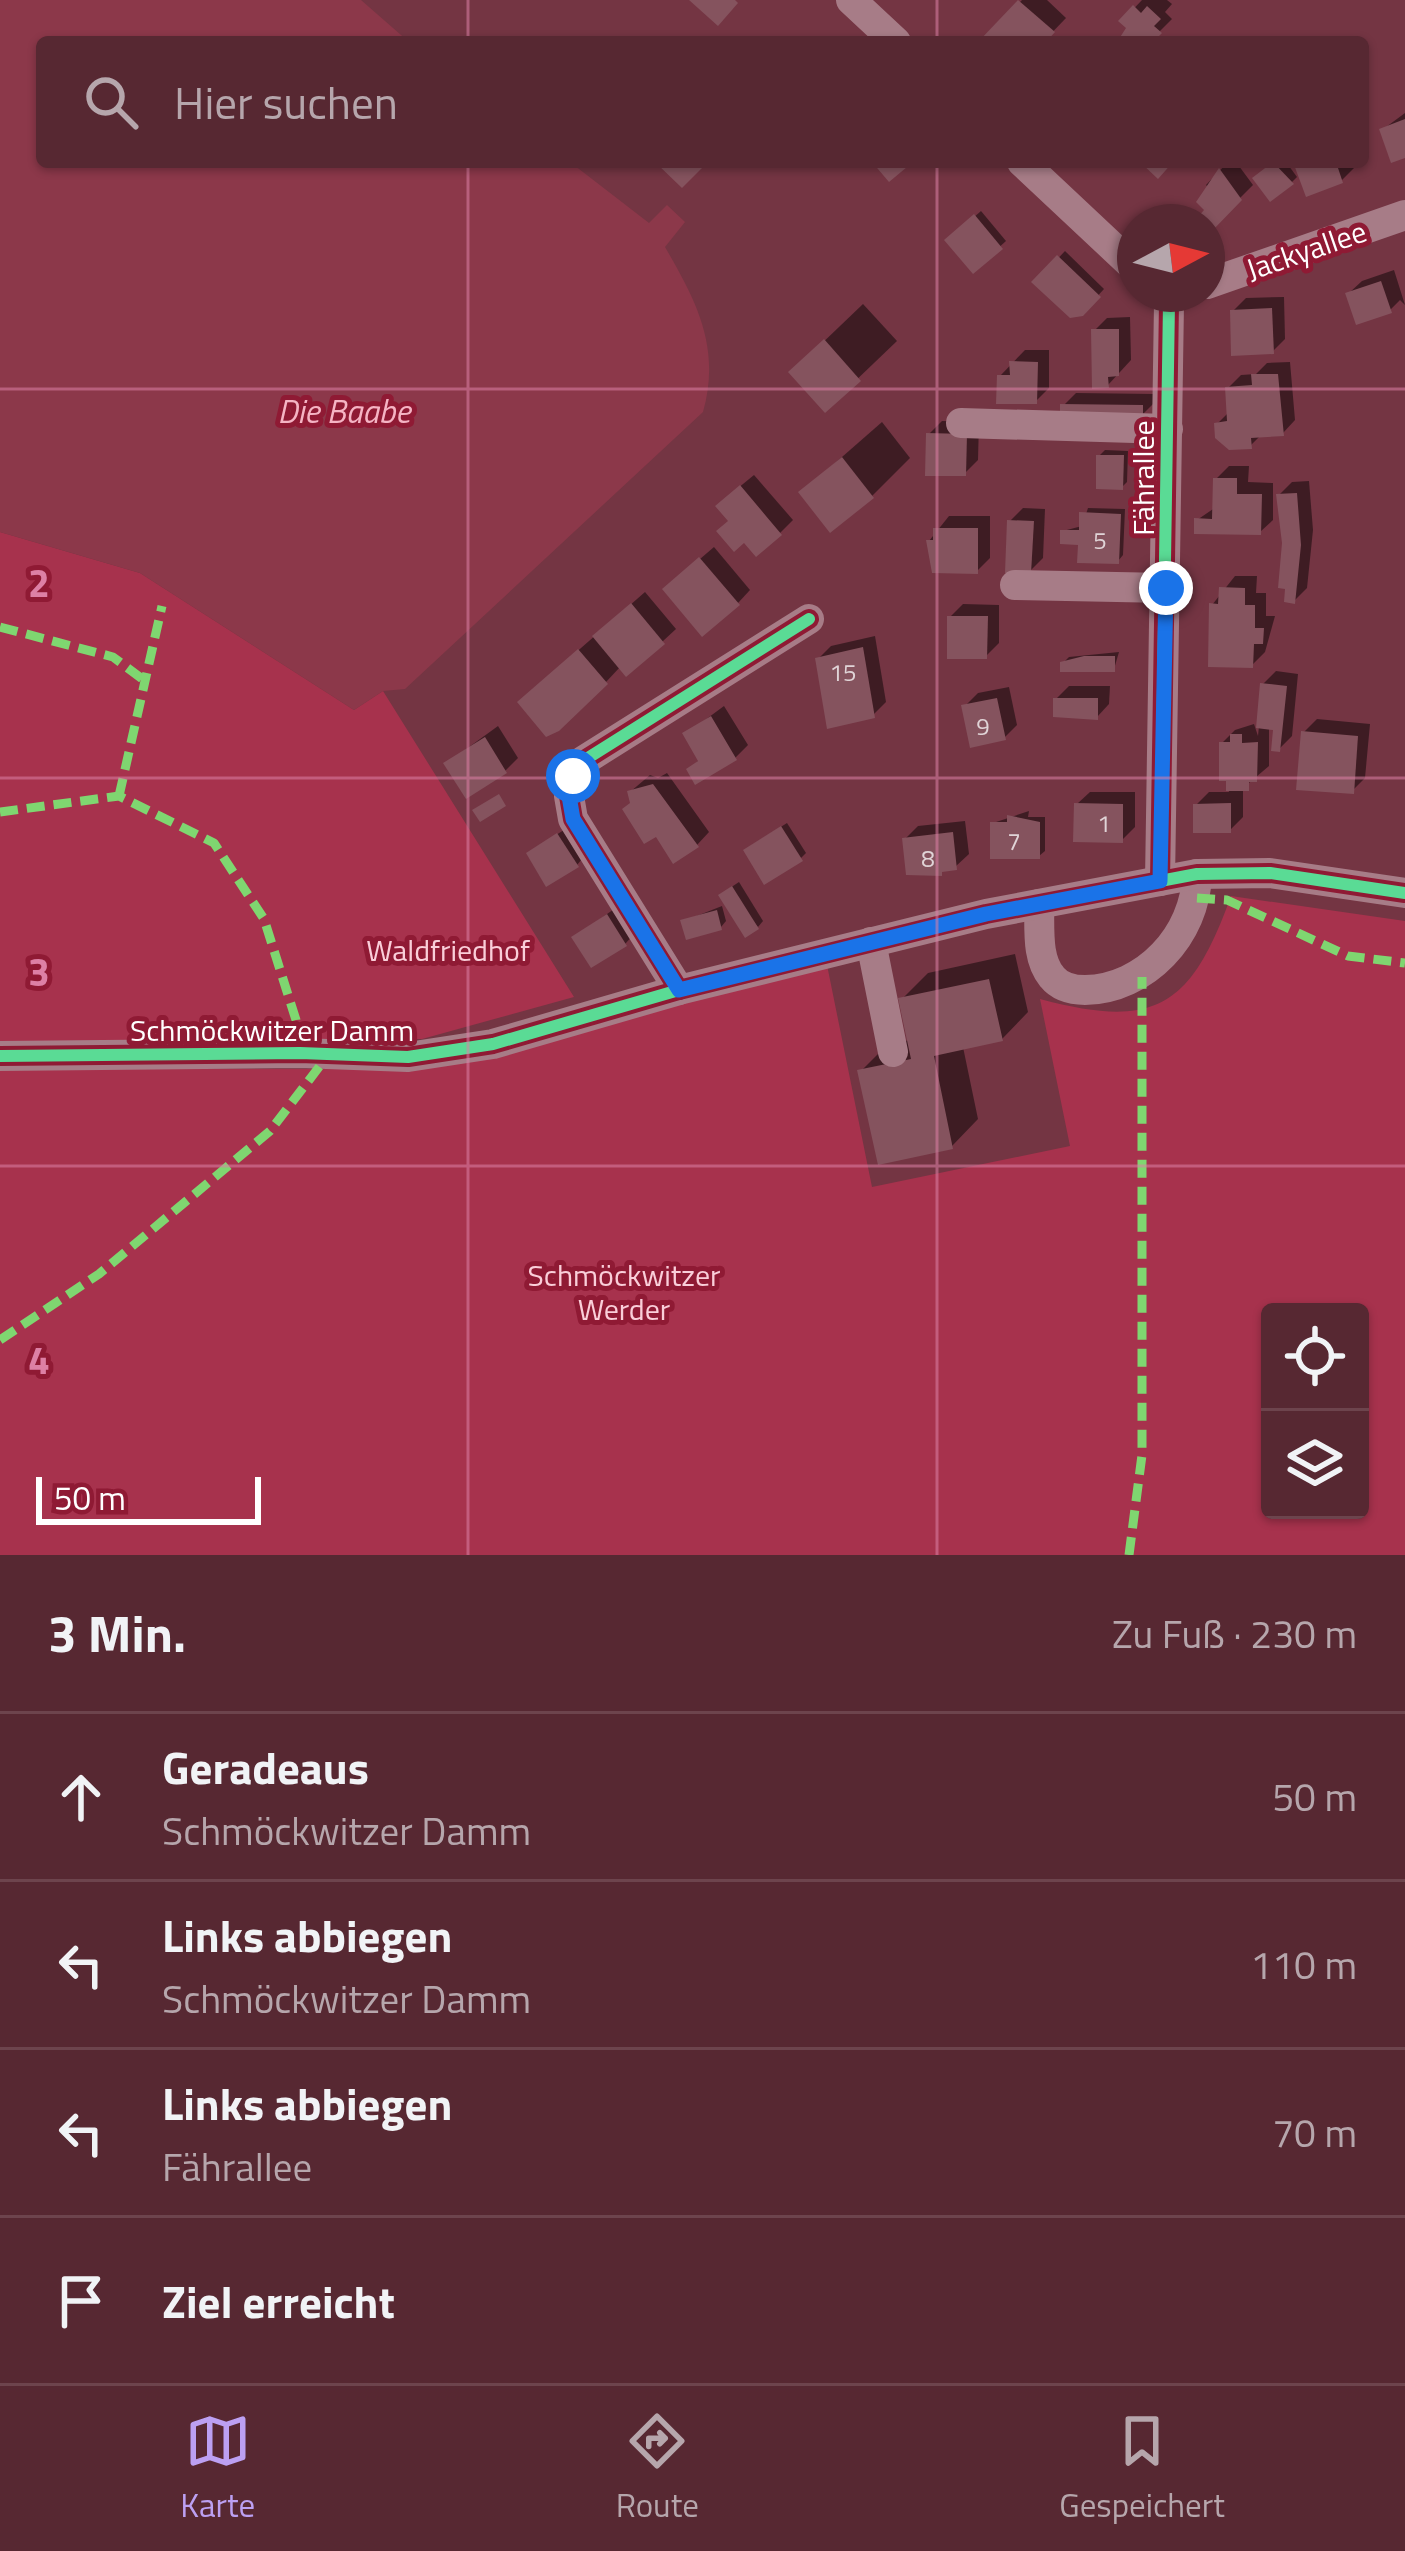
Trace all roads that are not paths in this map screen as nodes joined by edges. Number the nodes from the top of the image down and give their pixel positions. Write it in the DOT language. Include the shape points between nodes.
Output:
graph roads {
  1 [pos="851,0"];
  2 [pos="890,36"];
  3 [pos="1028,168"];
  4 [pos="1405,215"];
  5 [pos="1117,251"];
  6 [pos="1225,278"];
  7 [pos="1170,312"];
  8 [pos="961,423"];
  9 [pos="1168,429"];
  10 [pos="1015,584"];
  11 [pos="1166,588"];
  12 [pos="809,619"];
  13 [pos="1197,874"];
  14 [pos="1160,881"];
  15 [pos="1405,893"];
  16 [pos="1039,904"];
  17 [pos="871,942"];
  18 [pos="679,990"];
  19 [pos="893,1052"];
  20 [pos="0,1056"];
  1 -- 2 [label="street"];
  3 -- 5 [label="street"];
  4 -- 6 [label="street, Jackyallee"];
  7 -- 9 [label="street, Fährallee"];
  8 -- 9 [label="street"];
  9 -- 11 [label="street, Fährallee"];
  10 -- 11 [label="street"];
  11 -- 14 [label="street, Fährallee"];
  12 -- 18 [label="street" via="583,761 573,776 573,819"];
  13 -- 14 [label="street, Schmöckwitzer Damm"];
  13 -- 15 [label="street, Schmöckwitzer Damm" via="1270,873"];
  13 -- 16 [label="street" via="1197,898 1161,957 1112,990 1073,991 1053,980 1041,956"];
  14 -- 16 [label="street, Schmöckwitzer Damm"];
  16 -- 17 [label="street, Schmöckwitzer Damm"];
  17 -- 18 [label="street, Schmöckwitzer Damm"];
  17 -- 19 [label="street"];
  18 -- 20 [label="street, Schmöckwitzer Damm" via="493,1044 408,1057"];
}
